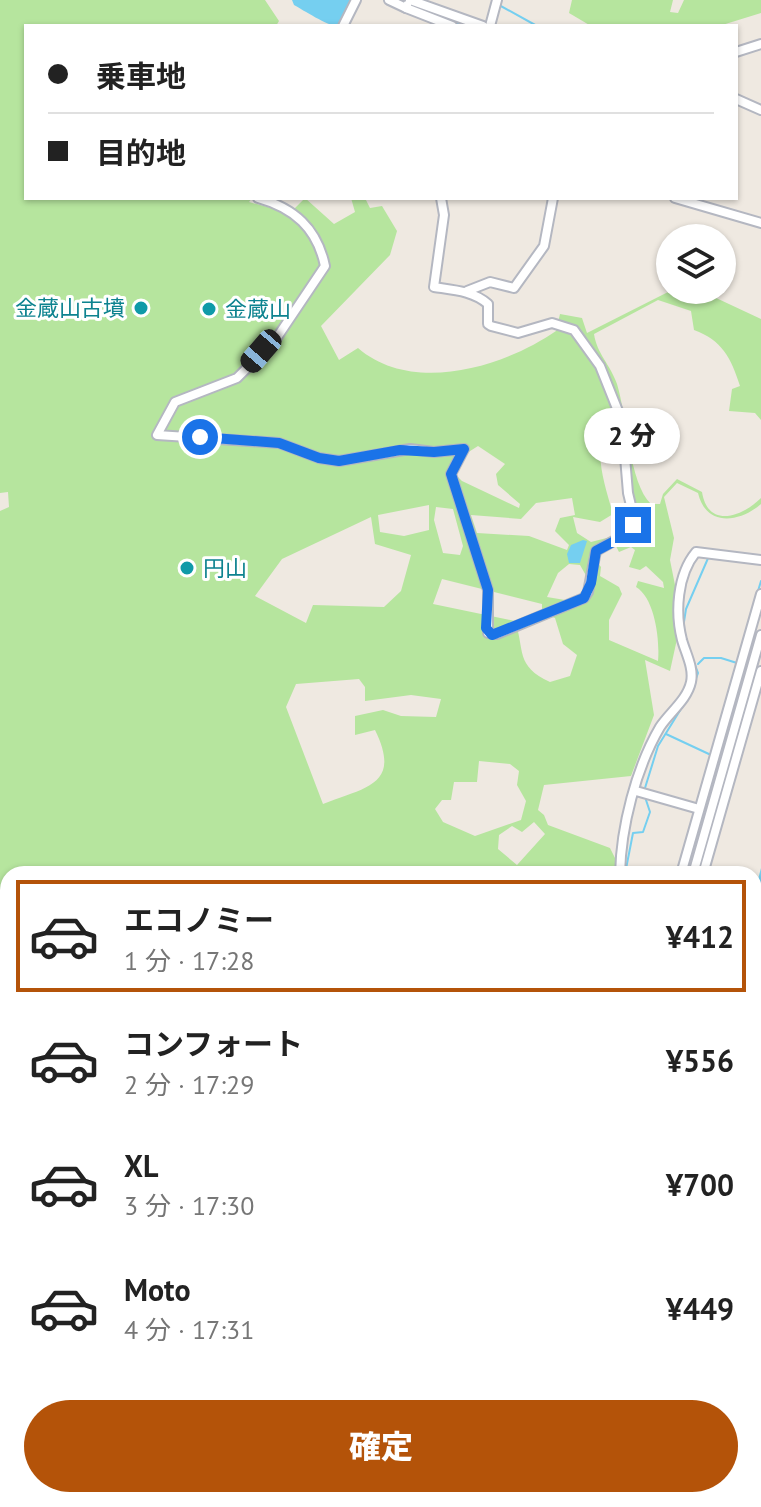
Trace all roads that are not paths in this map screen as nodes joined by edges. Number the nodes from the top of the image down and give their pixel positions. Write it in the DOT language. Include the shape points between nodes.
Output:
graph roads {
  1 [pos="356,0"];
  2 [pos="389,0"];
  3 [pos="497,0"];
  4 [pos="406,3"];
  5 [pos="344,24"];
  6 [pos="448,24"];
  7 [pos="476,24"];
  8 [pos="491,24"];
  9 [pos="761,44"];
  10 [pos="738,51"];
  11 [pos="738,100"];
  12 [pos="760,106"];
  13 [pos="264,200"];
  14 [pos="441,200"];
  15 [pos="553,200"];
  16 [pos="682,200"];
  17 [pos="761,223"];
  18 [pos="467,291"];
  19 [pos="761,560"];
  20 [pos="761,594"];
  21 [pos="761,635"];
  22 [pos="761,671"];
  23 [pos="636,791"];
  24 [pos="697,808"];
  25 [pos="622,866"];
  26 [pos="683,866"];
  27 [pos="695,866"];
  28 [pos="705,866"];
  1 -- 5 [label="street"];
  2 -- 4 [label="street"];
  3 -- 8 [label="street"];
  4 -- 6 [label="street"];
  4 -- 7 [label="street"];
  9 -- 10 [label="street"];
  11 -- 12 [label="street"];
  13 -- 18 [label="street" via="300,216 325,266 272,343 228,384 175,402 157,435 279,443 339,461 400,450 464,449 451,474 488,590 486,628 492,635 584,598 596,551 631,531 634,518 622,421 604,374 581,336 552,323 518,333 491,326 488,304"];
  14 -- 18 [label="street" via="434,287"];
  15 -- 18 [label="street" via="544,246 526,268 522,283 514,288 490,282"];
  16 -- 17 [label="street"];
  19 -- 23 [label="street" via="711,552 693,556 678,610 691,684 660,728"];
  20 -- 24 [label="street"];
  21 -- 27 [label="street"];
  22 -- 28 [label="street"];
  23 -- 24 [label="street"];
  23 -- 25 [label="street"];
  24 -- 26 [label="street"];
}
